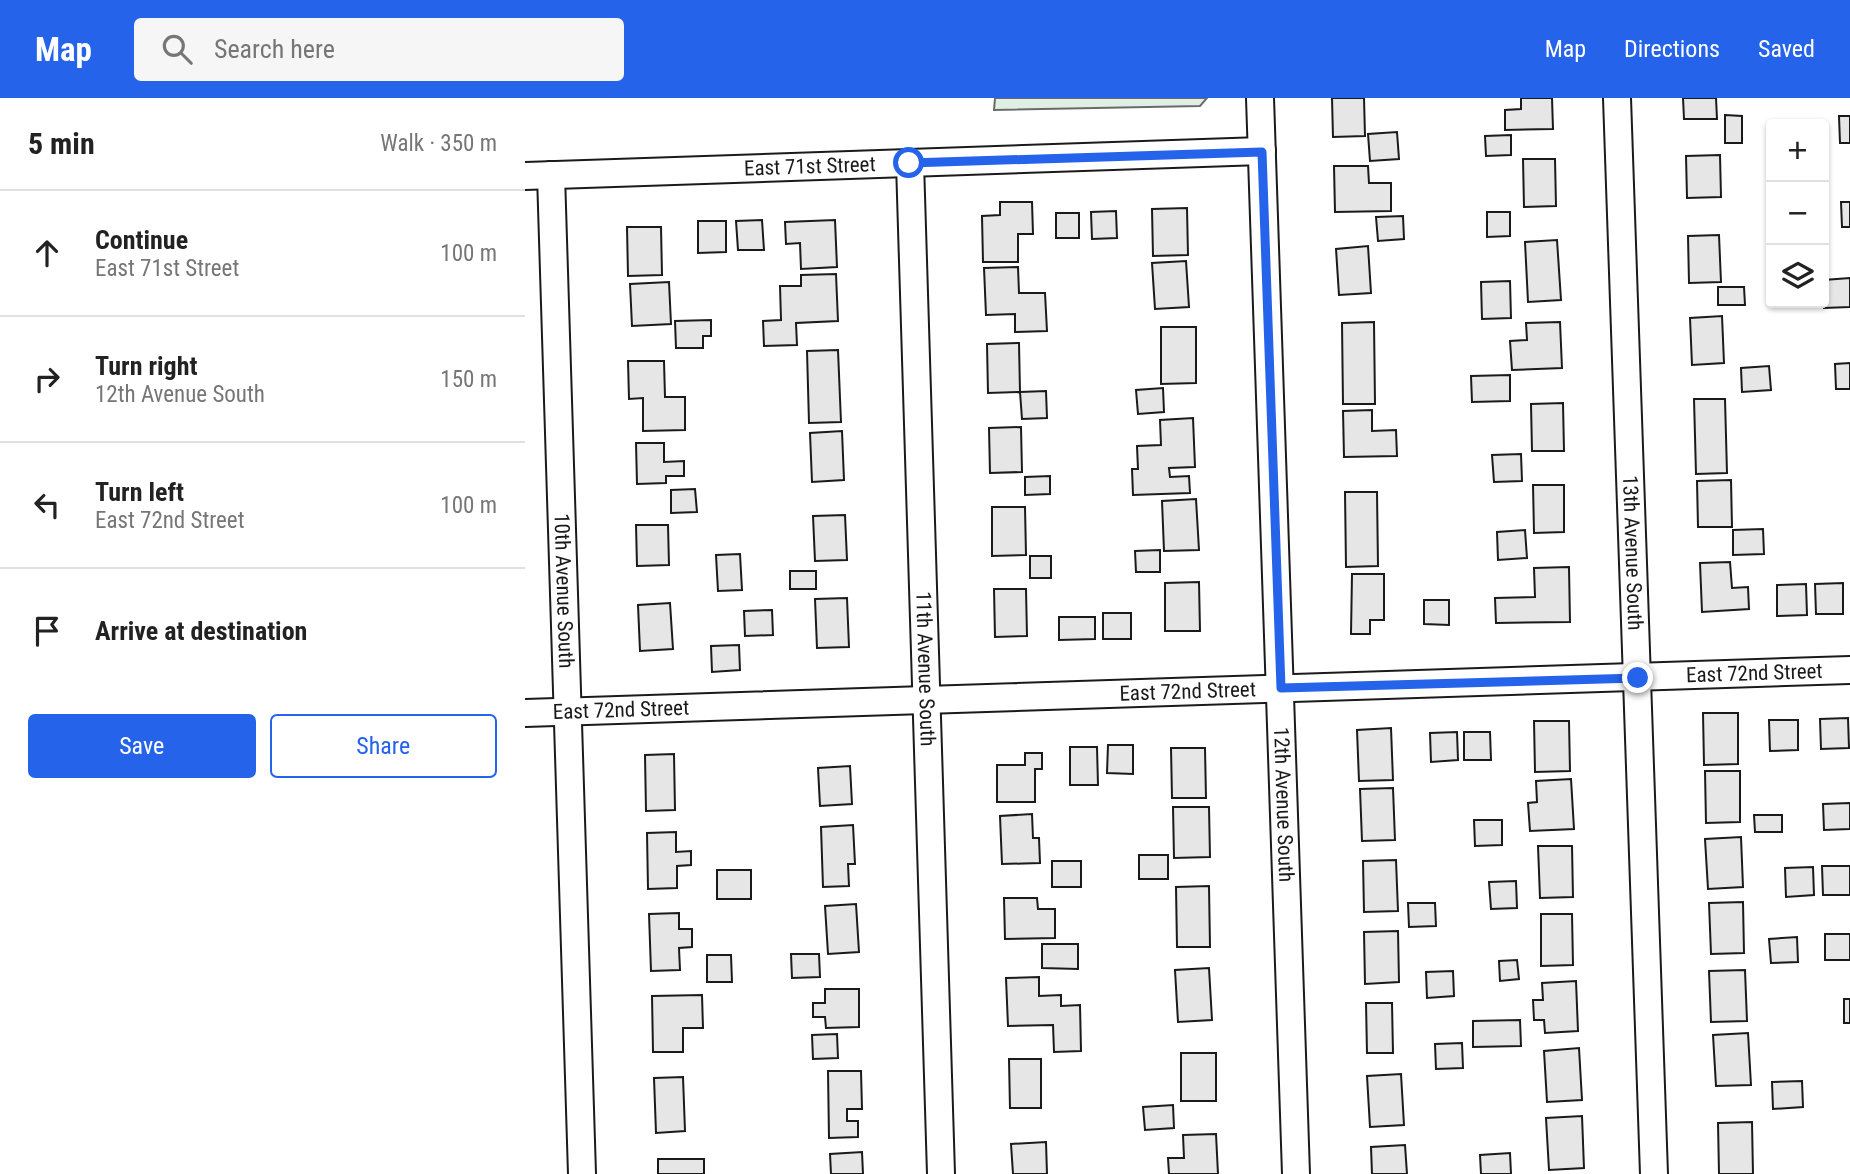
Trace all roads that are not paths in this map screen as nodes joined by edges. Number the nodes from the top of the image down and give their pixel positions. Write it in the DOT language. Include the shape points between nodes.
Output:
graph roads {
  1 [pos="1260,98"];
  2 [pos="1617,98"];
  3 [pos="1262,152"];
  4 [pos="909,163"];
  5 [pos="525,176"];
  6 [pos="551,176"];
  7 [pos="1850,670"];
  8 [pos="1638,678"];
  9 [pos="1281,688"];
  10 [pos="926,701"];
  11 [pos="568,711"];
  12 [pos="525,713"];
  13 [pos="582,1174"];
  14 [pos="941,1174"];
  15 [pos="1296,1174"];
  16 [pos="1654,1174"];
  1 -- 3 [label="street, 12th Avenue South"];
  2 -- 8 [label="street, 13th Avenue South"];
  3 -- 4 [label="street, East 71st Street"];
  3 -- 9 [label="street, 12th Avenue South"];
  4 -- 6 [label="street, East 71st Street"];
  4 -- 10 [label="street, 11th Avenue South"];
  5 -- 6 [label="street, East 71st Street"];
  6 -- 11 [label="street, 10th Avenue South"];
  7 -- 8 [label="street, East 72nd Street"];
  8 -- 9 [label="street, East 72nd Street"];
  8 -- 16 [label="street, 13th Avenue South"];
  9 -- 10 [label="street, East 72nd Street"];
  9 -- 15 [label="street, 12th Avenue South"];
  10 -- 11 [label="street, East 72nd Street"];
  10 -- 14 [label="street, 11th Avenue South"];
  11 -- 12 [label="street, East 72nd Street"];
  11 -- 13 [label="street, 10th Avenue South"];
}
